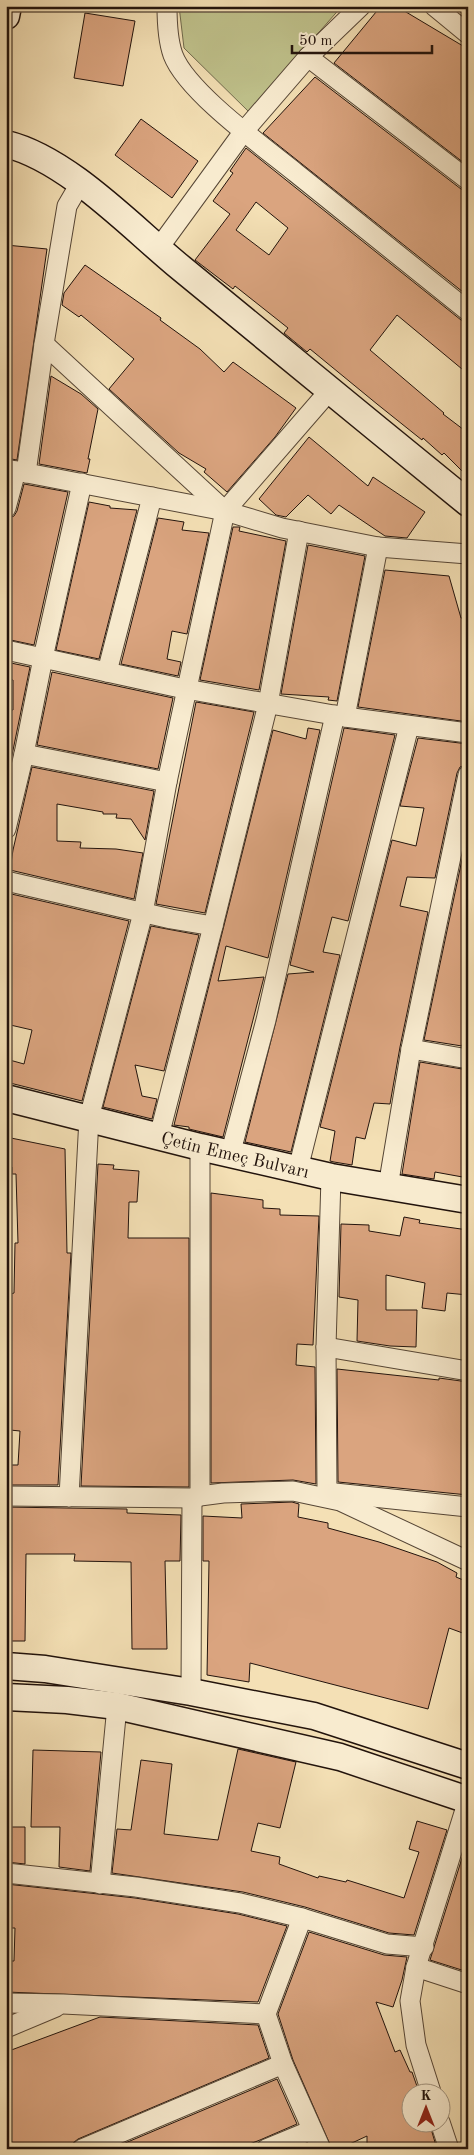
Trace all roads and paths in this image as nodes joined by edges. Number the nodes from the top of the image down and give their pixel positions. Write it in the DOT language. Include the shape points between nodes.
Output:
graph roads {
  1 [pos="8,6"];
  2 [pos="167,6"];
  3 [pos="361,6"];
  4 [pos="434,6"];
  5 [pos="6,16"];
  6 [pos="468,34"];
  7 [pos="308,57"];
  8 [pos="244,131"];
  9 [pos="6,144"];
  10 [pos="468,180"];
  11 [pos="81,182"];
  12 [pos="158,249"];
  13 [pos="468,311"];
  14 [pos="44,344"];
  15 [pos="330,390"];
  16 [pos="16,471"];
  17 [pos="82,483"];
  18 [pos="152,497"];
  19 [pos="468,503"];
  20 [pos="6,508"];
  21 [pos="224,511"];
  22 [pos="300,531"];
  23 [pos="378,547"];
  24 [pos="468,554"];
  25 [pos="6,650"];
  26 [pos="43,658"];
  27 [pos="107,672"];
  28 [pos="186,689"];
  29 [pos="268,704"];
  30 [pos="340,716"];
  31 [pos="409,726"];
  32 [pos="468,733"];
  33 [pos="24,754"];
  34 [pos="468,775"];
  35 [pos="167,782"];
  36 [pos="6,829"];
  37 [pos="6,881"];
  38 [pos="143,913"];
  39 [pos="213,926"];
  40 [pos="411,1050"];
  41 [pos="468,1058"];
  42 [pos="6,1098"];
  43 [pos="89,1118"];
  44 [pos="159,1136"];
  45 [pos="200,1147"];
  46 [pos="230,1154"];
  47 [pos="298,1169"];
  48 [pos="331,1177"];
  49 [pos="388,1187"];
  50 [pos="468,1200"];
  51 [pos="326,1347"];
  52 [pos="468,1371"];
  53 [pos="294,1491"];
  54 [pos="327,1492"];
  55 [pos="6,1496"];
  56 [pos="69,1497"];
  57 [pos="196,1497"];
  58 [pos="468,1507"];
  59 [pos="468,1561"];
  60 [pos="6,1666"];
  61 [pos="191,1692"];
  62 [pos="6,1697"];
  63 [pos="117,1706"];
  64 [pos="468,1766"];
  65 [pos="468,1800"];
  66 [pos="6,1873"];
  67 [pos="100,1884"];
  68 [pos="302,1918"];
  69 [pos="424,1947"];
  70 [pos="416,1968"];
  71 [pos="468,1984"];
  72 [pos="6,2003"];
  73 [pos="63,2004"];
  74 [pos="266,2014"];
  75 [pos="6,2028"];
  76 [pos="284,2064"];
  77 [pos="428,2082"];
  78 [pos="312,2130"];
  79 [pos="443,2132"];
  80 [pos="82,2149"];
  81 [pos="266,2149"];
  82 [pos="321,2149"];
  83 [pos="449,2149"];
  1 -- 5 [label="street"];
  2 -- 8 [label="street" via="173,55 183,72 204,96"];
  3 -- 7 [label="street"];
  4 -- 6 [label="street"];
  7 -- 8 [label="street"];
  7 -- 10 [label="street"];
  8 -- 12 [label="street"];
  8 -- 13 [label="street"];
  9 -- 11 [label="street" via="27,150"];
  11 -- 12 [label="street"];
  11 -- 14 [label="street" via="67,206"];
  12 -- 15 [label="street"];
  14 -- 16 [label="street"];
  14 -- 21 [label="street"];
  15 -- 19 [label="street"];
  15 -- 21 [label="street"];
  16 -- 17 [label="street"];
  16 -- 20 [label="street"];
  17 -- 18 [label="street"];
  17 -- 26 [label="street"];
  18 -- 21 [label="street"];
  18 -- 27 [label="street"];
  21 -- 22 [label="street"];
  21 -- 28 [label="street"];
  22 -- 23 [label="street"];
  22 -- 29 [label="street"];
  23 -- 24 [label="street"];
  23 -- 30 [label="street"];
  25 -- 26 [label="street"];
  26 -- 27 [label="street"];
  26 -- 33 [label="street"];
  27 -- 28 [label="street"];
  28 -- 29 [label="street"];
  28 -- 35 [label="street"];
  29 -- 30 [label="street"];
  29 -- 39 [label="street"];
  30 -- 31 [label="street"];
  30 -- 46 [label="street"];
  31 -- 32 [label="street"];
  31 -- 47 [label="street"];
  33 -- 35 [label="street"];
  33 -- 36 [label="street"];
  34 -- 40 [label="street"];
  35 -- 38 [label="street"];
  37 -- 38 [label="street"];
  38 -- 39 [label="street"];
  38 -- 43 [label="street"];
  39 -- 44 [label="street"];
  40 -- 41 [label="street"];
  40 -- 49 [label="street"];
  42 -- 43 [label="street, Çetin Emeç Bulvarı"];
  43 -- 44 [label="street, Çetin Emeç Bulvarı"];
  43 -- 56 [label="street"];
  44 -- 45 [label="street, Çetin Emeç Bulvarı"];
  45 -- 46 [label="street, Çetin Emeç Bulvarı"];
  45 -- 57 [label="street"];
  46 -- 47 [label="street, Çetin Emeç Bulvarı"];
  47 -- 48 [label="street, Çetin Emeç Bulvarı"];
  48 -- 49 [label="street, Çetin Emeç Bulvarı"];
  48 -- 51 [label="street"];
  49 -- 50 [label="street, Çetin Emeç Bulvarı"];
  51 -- 52 [label="street"];
  51 -- 54 [label="street"];
  53 -- 54 [label="street"];
  53 -- 57 [label="street"];
  53 -- 59 [label="street" via="340,1501"];
  54 -- 58 [label="street"];
  55 -- 56 [label="street"];
  56 -- 57 [label="street"];
  57 -- 61 [label="street"];
  60 -- 61 [label="street"];
  61 -- 64 [label="street" via="314,1716"];
  62 -- 63 [label="street"];
  63 -- 65 [label="street" via="340,1757"];
  63 -- 67 [label="street"];
  65 -- 69 [label="street"];
  66 -- 67 [label="street"];
  67 -- 68 [label="street" via="240,1903"];
  68 -- 69 [label="street" via="387,1944"];
  68 -- 74 [label="street"];
  69 -- 70 [label="street"];
  70 -- 71 [label="street"];
  70 -- 77 [label="street" via="410,2002 416,2046"];
  72 -- 73 [label="street"];
  73 -- 74 [label="street"];
  73 -- 75 [label="street"];
  74 -- 76 [label="street"];
  76 -- 78 [label="street"];
  76 -- 80 [label="street"];
  78 -- 81 [label="street"];
  78 -- 82 [label="street"];
  79 -- 83 [label="street"];
}
